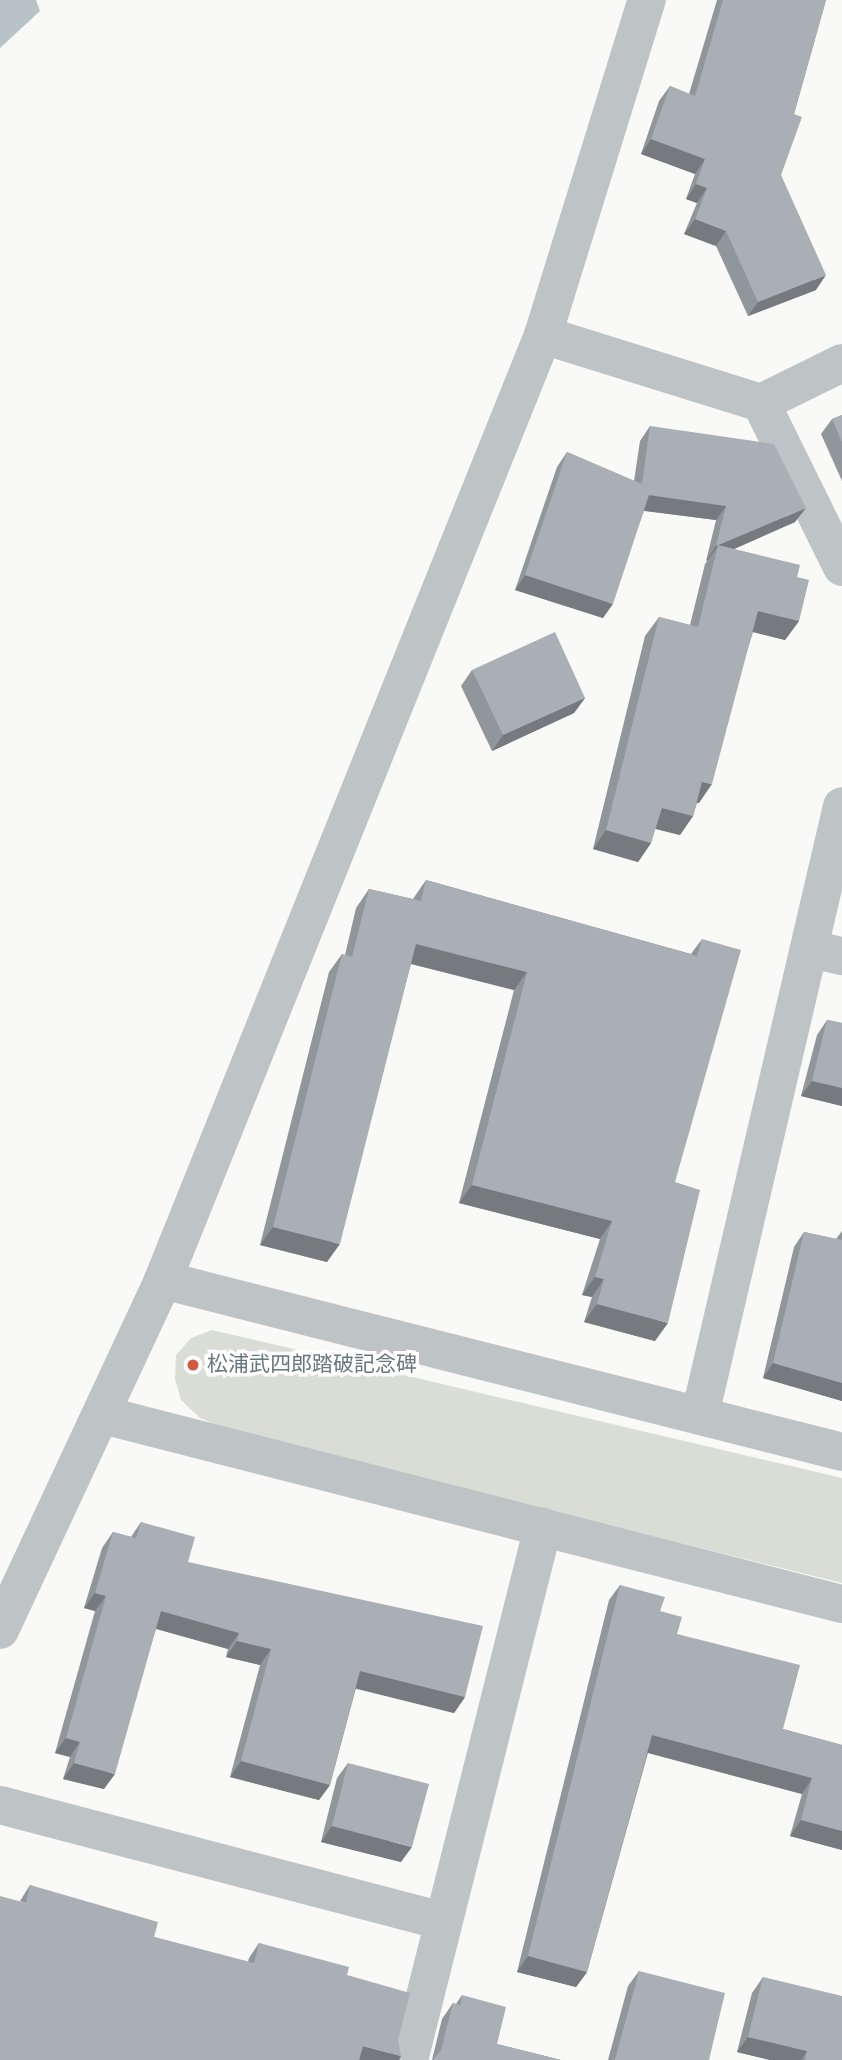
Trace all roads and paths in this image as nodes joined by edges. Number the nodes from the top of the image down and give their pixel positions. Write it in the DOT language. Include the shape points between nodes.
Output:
graph roads {
  1 [pos="647,0"];
  2 [pos="543,335"];
  3 [pos="842,363"];
  4 [pos="761,403"];
  5 [pos="842,567"];
  6 [pos="842,806"];
  7 [pos="827,953"];
  8 [pos="163,1280"];
  9 [pos="103,1415"];
  10 [pos="700,1415"];
  11 [pos="842,1452"];
  12 [pos="543,1527"];
  13 [pos="842,1604"];
  14 [pos="0,1630"];
  15 [pos="0,1805"];
  16 [pos="441,1921"];
  17 [pos="409,2060"];
  1 -- 2 [label="street"];
  2 -- 4 [label="street"];
  2 -- 8 [label="street"];
  3 -- 4 [label="street"];
  4 -- 5 [label="street"];
  6 -- 7 [label="street"];
  7 -- 10 [label="street"];
  8 -- 9 [label="street"];
  8 -- 10 [label="street"];
  9 -- 12 [label="street"];
  9 -- 14 [label="street"];
  10 -- 11 [label="street"];
  12 -- 13 [label="street"];
  12 -- 16 [label="street"];
  15 -- 16 [label="street"];
  16 -- 17 [label="street"];
}
